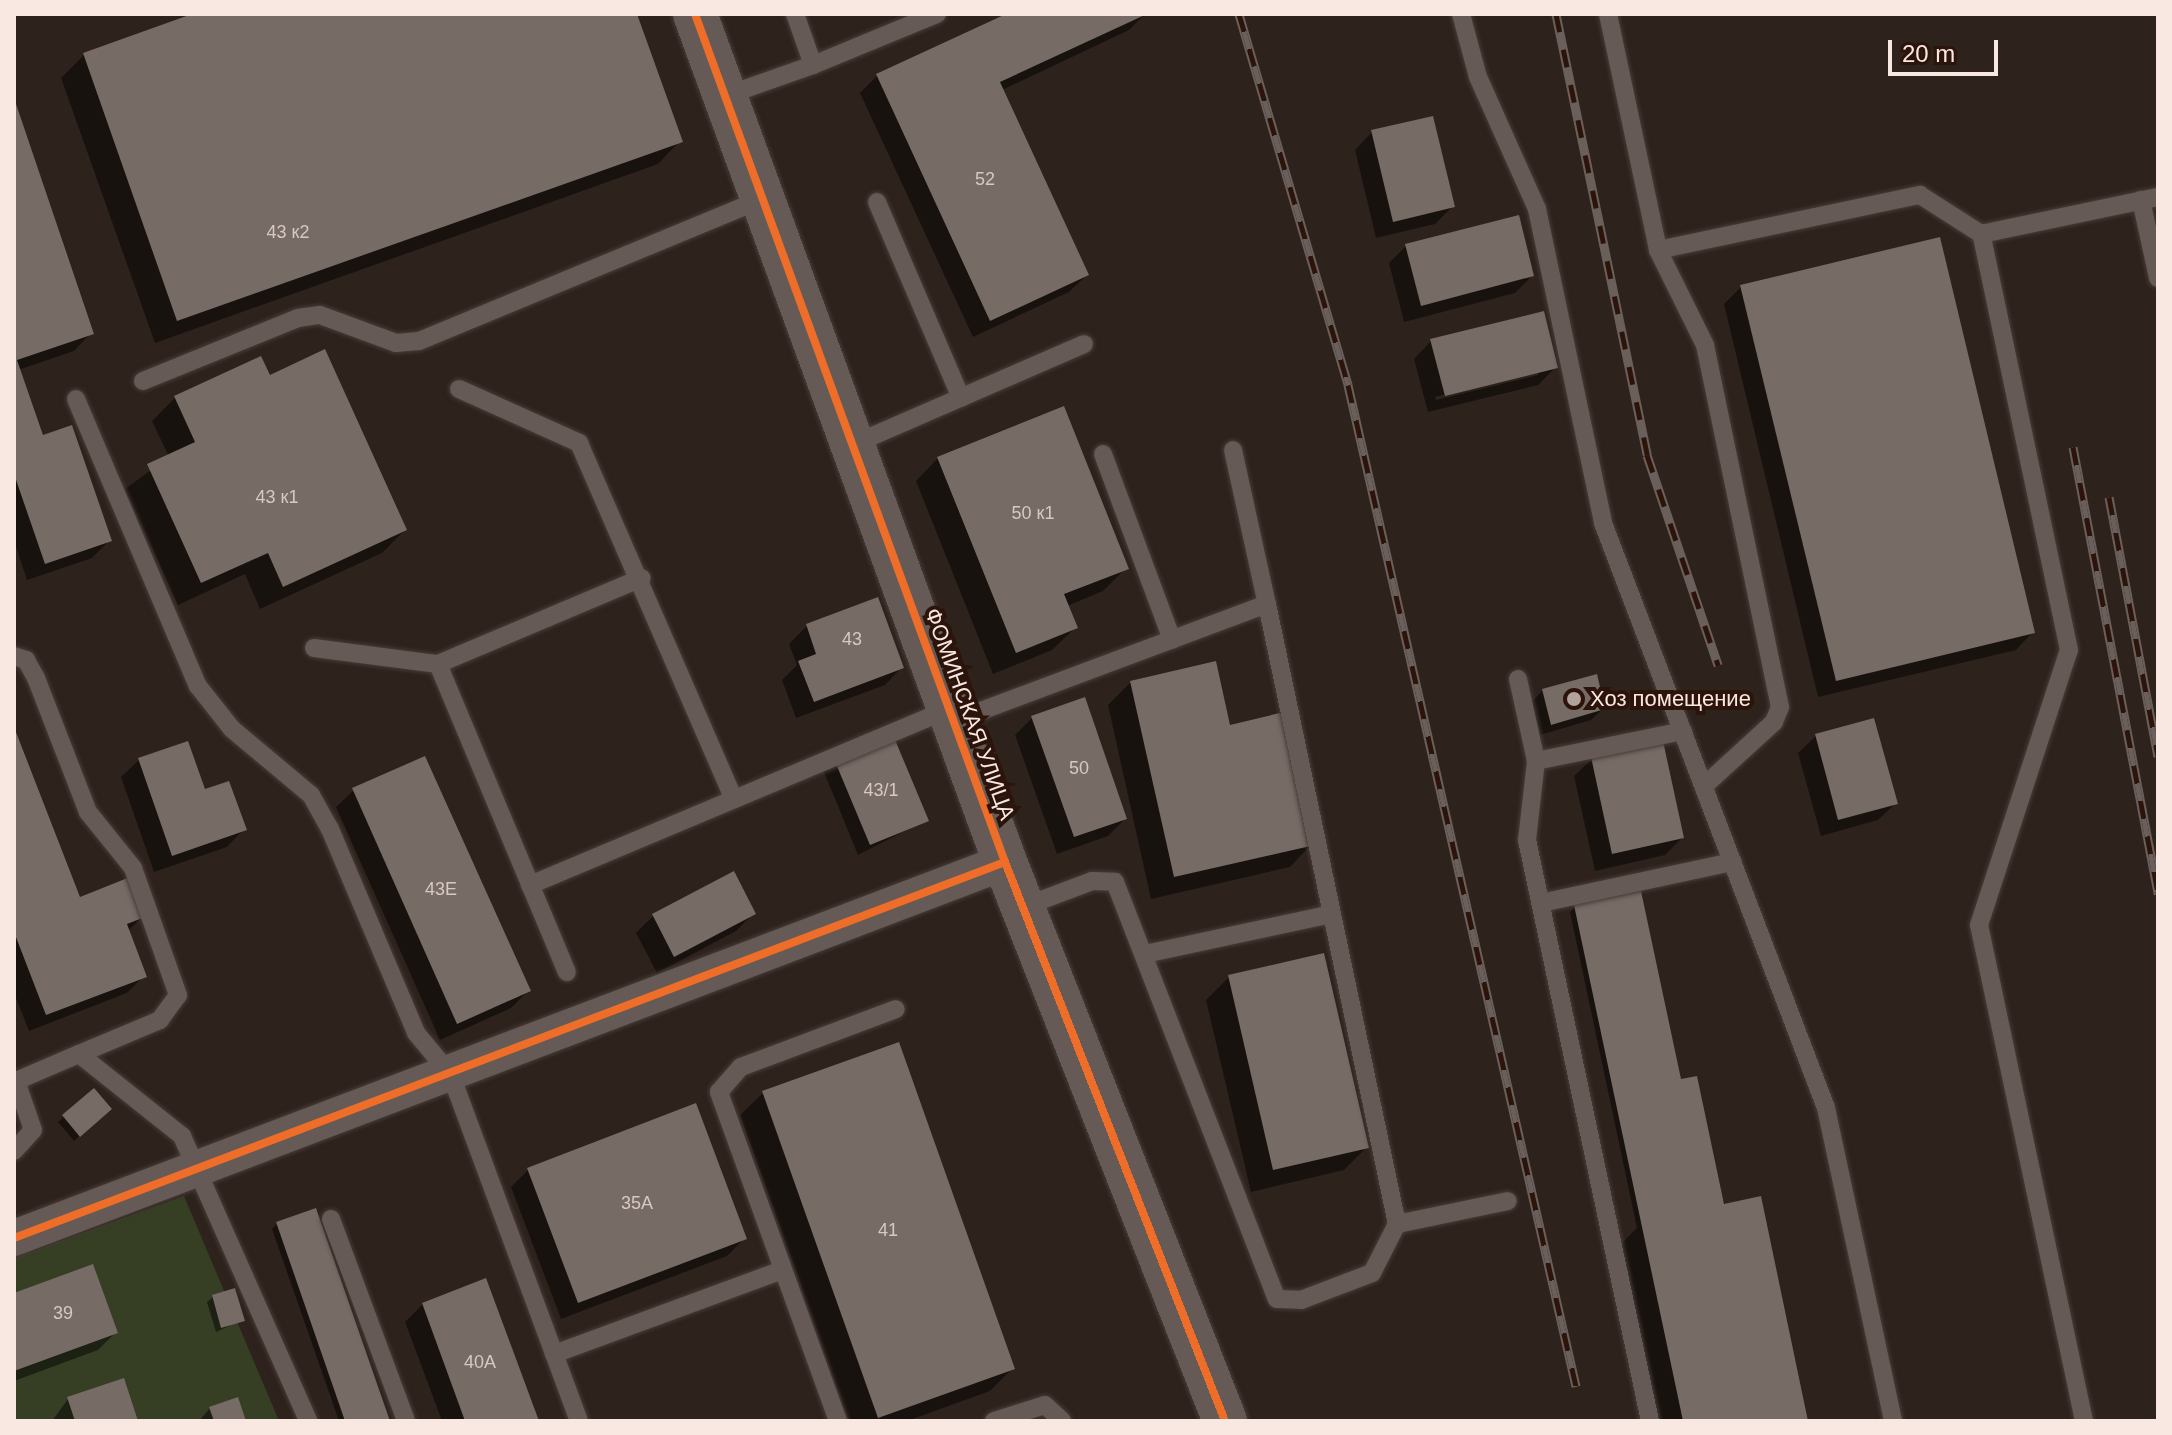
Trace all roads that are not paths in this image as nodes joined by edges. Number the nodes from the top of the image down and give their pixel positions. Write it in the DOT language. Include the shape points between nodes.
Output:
graph roads {
  1 [pos="695,14"];
  2 [pos="795,14"];
  3 [pos="937,14"];
  4 [pos="1461,14"];
  5 [pos="1608,14"];
  6 [pos="813,65"];
  7 [pos="725,96"];
  8 [pos="2150,198"];
  9 [pos="762,199"];
  10 [pos="877,202"];
  11 [pos="1981,234"];
  12 [pos="1658,250"];
  13 [pos="2158,278"];
  14 [pos="1084,344"];
  15 [pos="143,381"];
  16 [pos="459,389"];
  17 [pos="961,398"];
  18 [pos="76,399"];
  19 [pos="852,445"];
  20 [pos="1233,450"];
  21 [pos="1103,454"];
  22 [pos="642,578"];
  23 [pos="1267,604"];
  24 [pos="1172,640"];
  25 [pos="314,648"];
  26 [pos="14,656"];
  27 [pos="438,664"];
  28 [pos="1518,679"];
  29 [pos="952,715"];
  30 [pos="1683,731"];
  31 [pos="1536,761"];
  32 [pos="1704,786"];
  33 [pos="734,799"];
  34 [pos="1005,862"];
  35 [pos="1733,862"];
  36 [pos="530,885"];
  37 [pos="1541,903"];
  38 [pos="1023,907"];
  39 [pos="1332,914"];
  40 [pos="1145,954"];
  41 [pos="567,972"];
  42 [pos="896,1009"];
  43 [pos="79,1054"];
  44 [pos="451,1075"];
  45 [pos="15,1079"];
  46 [pos="14,1151"];
  47 [pos="197,1171"];
  48 [pos="1508,1201"];
  49 [pos="331,1219"];
  50 [pos="1397,1224"];
  51 [pos="14,1238"];
  52 [pos="782,1270"];
  53 [pos="554,1354"];
  54 [pos="308,1421"];
  55 [pos="406,1421"];
  56 [pos="579,1421"];
  57 [pos="838,1421"];
  58 [pos="994,1421"];
  59 [pos="1062,1421"];
  60 [pos="1225,1421"];
  61 [pos="1650,1421"];
  62 [pos="1893,1421"];
  63 [pos="2084,1421"];
  1 -- 7 [label="street, ФОМИНСКАЯ УЛИЦА"];
  2 -- 6 [label="lane"];
  3 -- 6 [label="lane"];
  4 -- 30 [label="lane" via="1478,77 1537,209 1603,523"];
  5 -- 12 [label="lane"];
  6 -- 7 [label="lane"];
  7 -- 9 [label="street, ФОМИНСКАЯ УЛИЦА"];
  8 -- 11 [label="lane"];
  8 -- 13 [label="lane"];
  9 -- 15 [label="lane" via="419,341 396,343 320,315 298,318"];
  9 -- 19 [label="street, ФОМИНСКАЯ УЛИЦА"];
  10 -- 17 [label="lane"];
  11 -- 12 [label="lane" via="1920,195"];
  11 -- 63 [label="lane" via="2069,650 1979,925"];
  12 -- 32 [label="lane" via="1705,345 1780,707 1774,722"];
  14 -- 17 [label="lane"];
  16 -- 22 [label="lane" via="579,443"];
  17 -- 19 [label="lane"];
  18 -- 44 [label="lane" via="198,686 232,729 311,795 416,1033"];
  19 -- 29 [label="street, ФОМИНСКАЯ УЛИЦА"];
  20 -- 23 [label="lane"];
  21 -- 24 [label="lane"];
  22 -- 27 [label="lane"];
  22 -- 33 [label="lane"];
  23 -- 24 [label="lane"];
  23 -- 39 [label="lane"];
  24 -- 29 [label="lane"];
  25 -- 27 [label="lane"];
  26 -- 43 [label="lane" via="26,660 36,678 88,812 133,868 178,995 160,1020"];
  27 -- 36 [label="lane"];
  28 -- 31 [label="lane"];
  29 -- 33 [label="lane"];
  29 -- 34 [label="street, ФОМИНСКАЯ УЛИЦА"];
  30 -- 31 [label="lane"];
  30 -- 32 [label="lane"];
  31 -- 37 [label="lane" via="1527,840"];
  32 -- 35 [label="lane"];
  33 -- 36 [label="lane"];
  34 -- 38 [label="street, ФОМИНСКАЯ УЛИЦА"];
  34 -- 44 [label="street"];
  35 -- 37 [label="lane"];
  35 -- 62 [label="lane" via="1826,1108"];
  36 -- 41 [label="lane"];
  37 -- 61 [label="lane"];
  38 -- 40 [label="lane" via="1092,881 1115,882"];
  38 -- 60 [label="street, ФОМИНСКАЯ УЛИЦА"];
  39 -- 40 [label="lane"];
  39 -- 50 [label="lane"];
  40 -- 50 [label="lane" via="1277,1299 1301,1300 1372,1273"];
  42 -- 52 [label="lane" via="726,1076 719,1092"];
  43 -- 45 [label="lane"];
  43 -- 47 [label="lane" via="182,1136"];
  44 -- 47 [label="street"];
  44 -- 53 [label="lane"];
  45 -- 46 [label="lane" via="33,1130"];
  47 -- 51 [label="street"];
  47 -- 54 [label="lane"];
  48 -- 50 [label="lane"];
  49 -- 55 [label="lane"];
  52 -- 53 [label="lane"];
  52 -- 57 [label="lane"];
  53 -- 56 [label="lane"];
  58 -- 59 [label="lane" via="1045,1405"];
}
